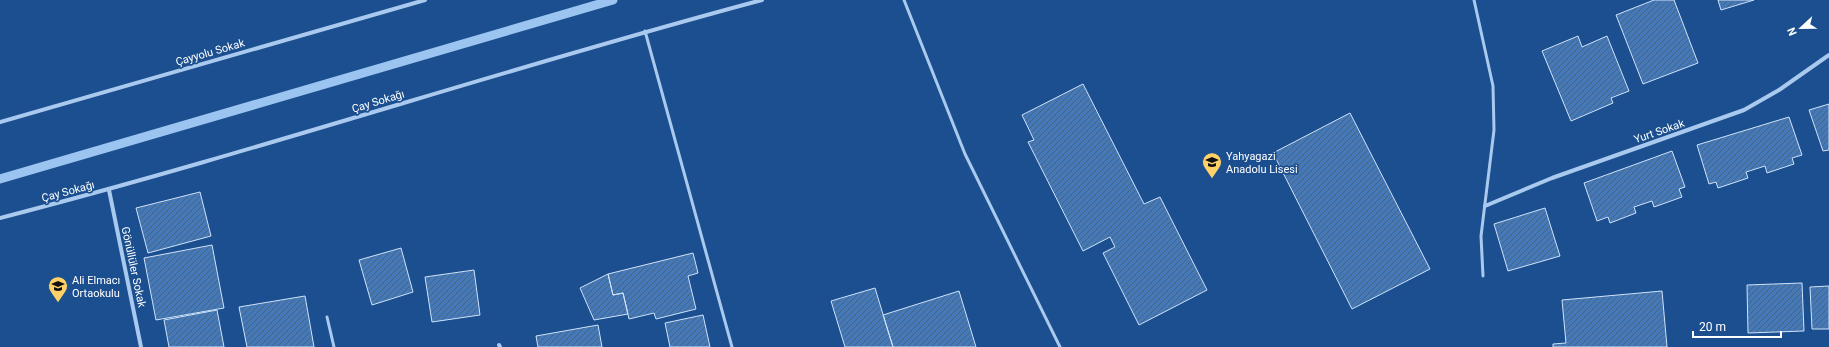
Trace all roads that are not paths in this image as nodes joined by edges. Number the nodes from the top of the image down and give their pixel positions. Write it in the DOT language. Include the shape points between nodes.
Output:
graph roads {
  1 [pos="424,0"];
  2 [pos="762,0"];
  3 [pos="904,0"];
  4 [pos="1474,0"];
  5 [pos="645,31"];
  6 [pos="1829,55"];
  7 [pos="0,122"];
  8 [pos="109,190"];
  9 [pos="1485,206"];
  10 [pos="0,218"];
  11 [pos="1483,276"];
  12 [pos="327,317"];
  13 [pos="141,347"];
  14 [pos="334,347"];
  15 [pos="732,347"];
  16 [pos="1060,347"];
  1 -- 7 [label="street, Çayyolu Sokak"];
  2 -- 5 [label="street, Çay Sokağı"];
  3 -- 16 [label="lane" via="966,154"];
  4 -- 9 [label="lane" via="1493,86 1494,130"];
  5 -- 8 [label="street, Çay Sokağı"];
  5 -- 15 [label="lane"];
  6 -- 9 [label="street, Yurt Sokak" via="1779,90 1744,110 1552,178"];
  8 -- 10 [label="street, Çay Sokağı"];
  8 -- 13 [label="street, Gönüllüler Sokak"];
  9 -- 11 [label="lane" via="1481,236"];
  12 -- 14 [label="lane"];
}
